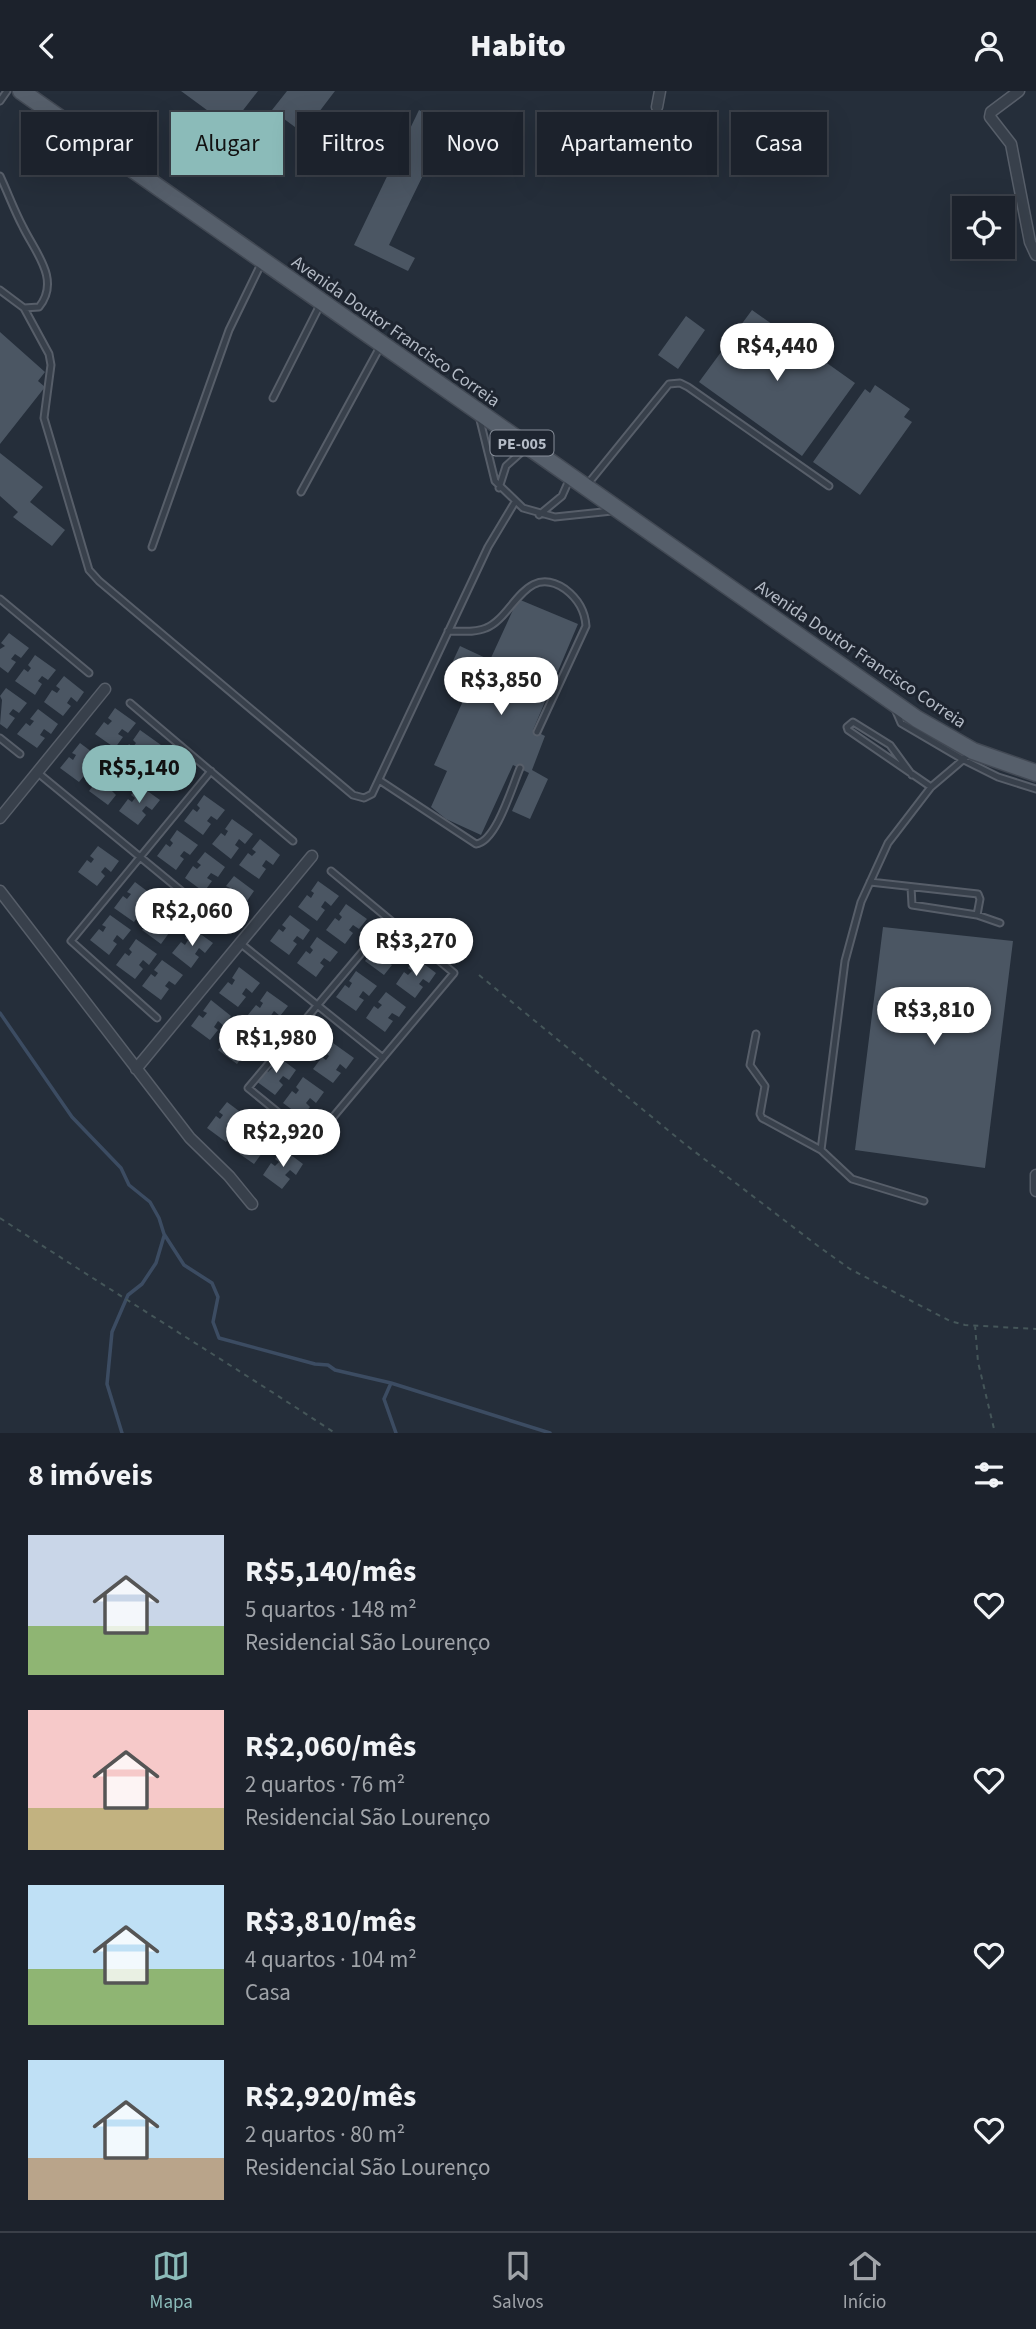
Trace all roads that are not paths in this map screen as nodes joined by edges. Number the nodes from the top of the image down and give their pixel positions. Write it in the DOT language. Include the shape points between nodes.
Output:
graph roads {
  1 [pos="7,91"];
  2 [pos="21,91"];
  3 [pos="660,91"];
  4 [pos="1019,91"];
  5 [pos="0,101"];
  6 [pos="657,107"];
  7 [pos="0,176"];
  8 [pos="1036,255"];
  9 [pos="263,262"];
  10 [pos="0,290"];
  11 [pos="321,302"];
  12 [pos="24,308"];
  13 [pos="382,344"];
  14 [pos="272,398"];
  15 [pos="479,413"];
  16 [pos="527,447"];
  17 [pos="570,477"];
  18 [pos="829,486"];
  19 [pos="585,487"];
  20 [pos="499,488"];
  21 [pos="301,492"];
  22 [pos="515,502"];
  23 [pos="617,510"];
  24 [pos="539,515"];
  25 [pos="152,547"];
  26 [pos="0,599"];
  27 [pos="448,631"];
  28 [pos="89,673"];
  29 [pos="105,689"];
  30 [pos="130,703"];
  31 [pos="537,732"];
  32 [pos="0,738"];
  33 [pos="20,754"];
  34 [pos="968,755"];
  35 [pos="520,768"];
  36 [pos="211,771"];
  37 [pos="38,773"];
  38 [pos="1036,773"];
  39 [pos="912,775"];
  40 [pos="379,780"];
  41 [pos="931,787"];
  42 [pos="1036,789"];
  43 [pos="0,818"];
  44 [pos="293,841"];
  45 [pos="312,856"];
  46 [pos="140,857"];
  47 [pos="331,871"];
  48 [pos="870,882"];
  49 [pos="911,887"];
  50 [pos="0,891"];
  51 [pos="977,915"];
  52 [pos="389,919"];
  53 [pos="219,922"];
  54 [pos="1000,923"];
  55 [pos="240,943"];
  56 [pos="318,1005"];
  57 [pos="157,1018"];
  58 [pos="757,1034"];
  59 [pos="383,1058"];
  60 [pos="136,1069"];
  61 [pos="821,1150"];
  62 [pos="1036,1175"];
  63 [pos="1036,1191"];
  64 [pos="924,1201"];
  65 [pos="252,1204"];
  1 -- 5 [label="lane"];
  2 -- 9 [label="main road, Avenida Doutor Francisco Correia / PE-005"];
  3 -- 6 [label="street"];
  4 -- 8 [label="street" via="990,117 1011,144"];
  7 -- 12 [label="lane" via="48,277 46,298 38,307"];
  9 -- 11 [label="main road, Avenida Doutor Francisco Correia / PE-005"];
  9 -- 25 [label="lane" via="229,330"];
  10 -- 12 [label="lane"];
  11 -- 13 [label="main road, Avenida Doutor Francisco Correia / PE-005"];
  11 -- 14 [label="lane"];
  12 -- 40 [label="lane" via="49,353 46,425 89,570 346,790 369,797"];
  13 -- 15 [label="main road, Avenida Doutor Francisco Correia / PE-005"];
  13 -- 21 [label="lane"];
  15 -- 16 [label="main road, Avenida Doutor Francisco Correia / PE-005"];
  15 -- 20 [label="lane"];
  16 -- 17 [label="main road, Avenida Doutor Francisco Correia / PE-005"];
  16 -- 20 [label="lane" via="511,459"];
  17 -- 19 [label="main road, Avenida Doutor Francisco Correia / PE-005"];
  17 -- 24 [label="lane" via="562,496"];
  18 -- 19 [label="lane" via="688,387 675,383 669,384"];
  19 -- 23 [label="main road, Avenida Doutor Francisco Correia / PE-005"];
  20 -- 22 [label="lane"];
  22 -- 24 [label="lane"];
  22 -- 27 [label="lane"];
  23 -- 24 [label="lane"];
  23 -- 34 [label="main road, Avenida Doutor Francisco Correia / PE-005"];
  26 -- 28 [label="lane"];
  27 -- 31 [label="lane" via="487,628 525,589 542,583 557,584 572,594 586,626"];
  27 -- 40 [label="lane"];
  29 -- 37 [label="street"];
  30 -- 36 [label="lane"];
  32 -- 33 [label="lane"];
  34 -- 38 [label="main road, Avenida Doutor Francisco Correia / PE-005"];
  34 -- 41 [label="lane"];
  34 -- 42 [label="lane" via="998,777"];
  35 -- 40 [label="lane" via="492,834 476,844"];
  36 -- 44 [label="lane"];
  36 -- 46 [label="lane"];
  37 -- 43 [label="street"];
  37 -- 46 [label="lane"];
  39 -- 39 [label="lane" via="848,730 847,727 853,722 890,745"];
  39 -- 41 [label="lane"];
  41 -- 48 [label="lane" via="888,843"];
  45 -- 55 [label="street"];
  46 -- 53 [label="lane"];
  46 -- 57 [label="lane" via="71,941"];
  47 -- 52 [label="lane"];
  48 -- 49 [label="lane"];
  48 -- 61 [label="lane" via="845,961"];
  49 -- 51 [label="lane" via="912,905"];
  49 -- 51 [label="lane" via="978,894"];
  50 -- 60 [label="street"];
  51 -- 54 [label="lane"];
  52 -- 56 [label="lane"];
  52 -- 59 [label="lane" via="454,973"];
  55 -- 56 [label="lane"];
  55 -- 60 [label="street"];
  56 -- 59 [label="lane"];
  56 -- 59 [label="lane" via="248,1088 313,1141"];
  58 -- 61 [label="lane" via="750,1065 765,1086 762,1118"];
  60 -- 65 [label="street" via="190,1138"];
  61 -- 64 [label="lane" via="852,1179"];
  62 -- 63 [label="street"];
}
